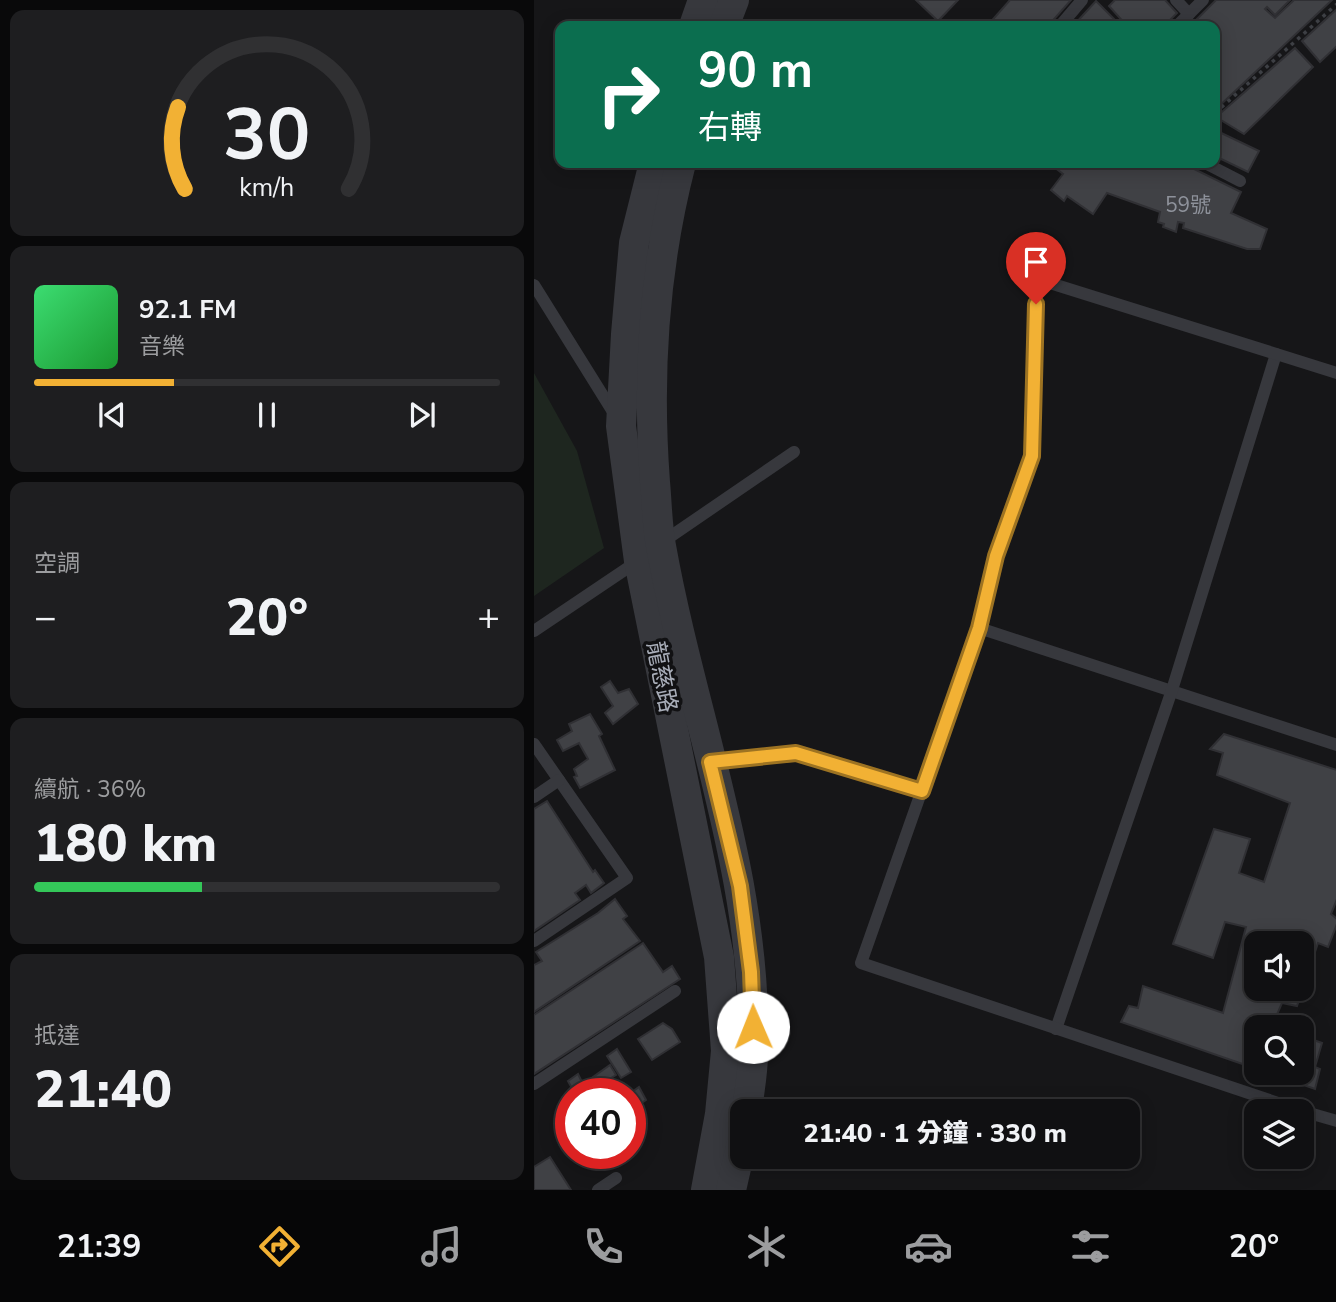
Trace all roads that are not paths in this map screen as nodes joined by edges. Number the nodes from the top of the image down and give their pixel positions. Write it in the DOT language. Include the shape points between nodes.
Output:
graph roads {
  1 [pos="703,0"];
  2 [pos="734,0"];
  3 [pos="1082,0"];
  4 [pos="1176,0"];
  5 [pos="1203,0"];
  6 [pos="1189,14"];
  7 [pos="696,21"];
  8 [pos="726,21"];
  9 [pos="1064,21"];
  10 [pos="1182,21"];
  11 [pos="653,168"];
  12 [pos="680,168"];
  13 [pos="1214,168"];
  14 [pos="1240,181"];
  15 [pos="534,285"];
  16 [pos="1275,354"];
  17 [pos="1336,373"];
  18 [pos="621,426"];
  19 [pos="794,452"];
  20 [pos="649,552"];
  21 [pos="979,628"];
  22 [pos="534,631"];
  23 [pos="1172,690"];
  24 [pos="534,744"];
  25 [pos="1336,745"];
  26 [pos="710,762"];
  27 [pos="559,780"];
  28 [pos="922,791"];
  29 [pos="534,797"];
  30 [pos="534,940"];
  31 [pos="675,990"];
  32 [pos="1057,1029"];
  33 [pos="534,1084"];
  34 [pos="748,1099"];
  35 [pos="1266,1099"];
  36 [pos="1314,1115"];
  37 [pos="1336,1121"];
  38 [pos="736,1169"];
  39 [pos="616,1178"];
  40 [pos="598,1190"];
  41 [pos="706,1190"];
  42 [pos="731,1190"];
  1 -- 7 [label="street"];
  2 -- 8 [label="street"];
  3 -- 9 [label="lane"];
  4 -- 6 [label="lane"];
  5 -- 6 [label="lane"];
  6 -- 10 [label="lane"];
  11 -- 18 [label="street, 龍慈路" via="634,243"];
  12 -- 20 [label="street, 龍慈路" via="654,310"];
  13 -- 14 [label="lane"];
  15 -- 18 [label="lane"];
  16 -- 17 [label="lane"];
  16 -- 21 [label="lane" via="1037,279 1032,456 996,556"];
  16 -- 23 [label="lane"];
  18 -- 20 [label="street, 龍慈路"];
  19 -- 20 [label="lane"];
  20 -- 22 [label="lane"];
  20 -- 26 [label="street, 龍慈路"];
  20 -- 41 [label="street, 龍慈路" via="719,957 726,1051"];
  21 -- 23 [label="lane"];
  21 -- 28 [label="lane"];
  23 -- 25 [label="lane"];
  23 -- 32 [label="lane"];
  24 -- 27 [label="lane"];
  26 -- 28 [label="lane" via="796,753"];
  26 -- 34 [label="street, 龍慈路" via="740,886 751,972 753,1055"];
  27 -- 29 [label="lane"];
  27 -- 30 [label="lane" via="627,878"];
  28 -- 32 [label="lane" via="861,964"];
  31 -- 33 [label="lane"];
  32 -- 35 [label="lane"];
  36 -- 37 [label="lane"];
  38 -- 42 [label="street"];
  39 -- 40 [label="lane"];
}
